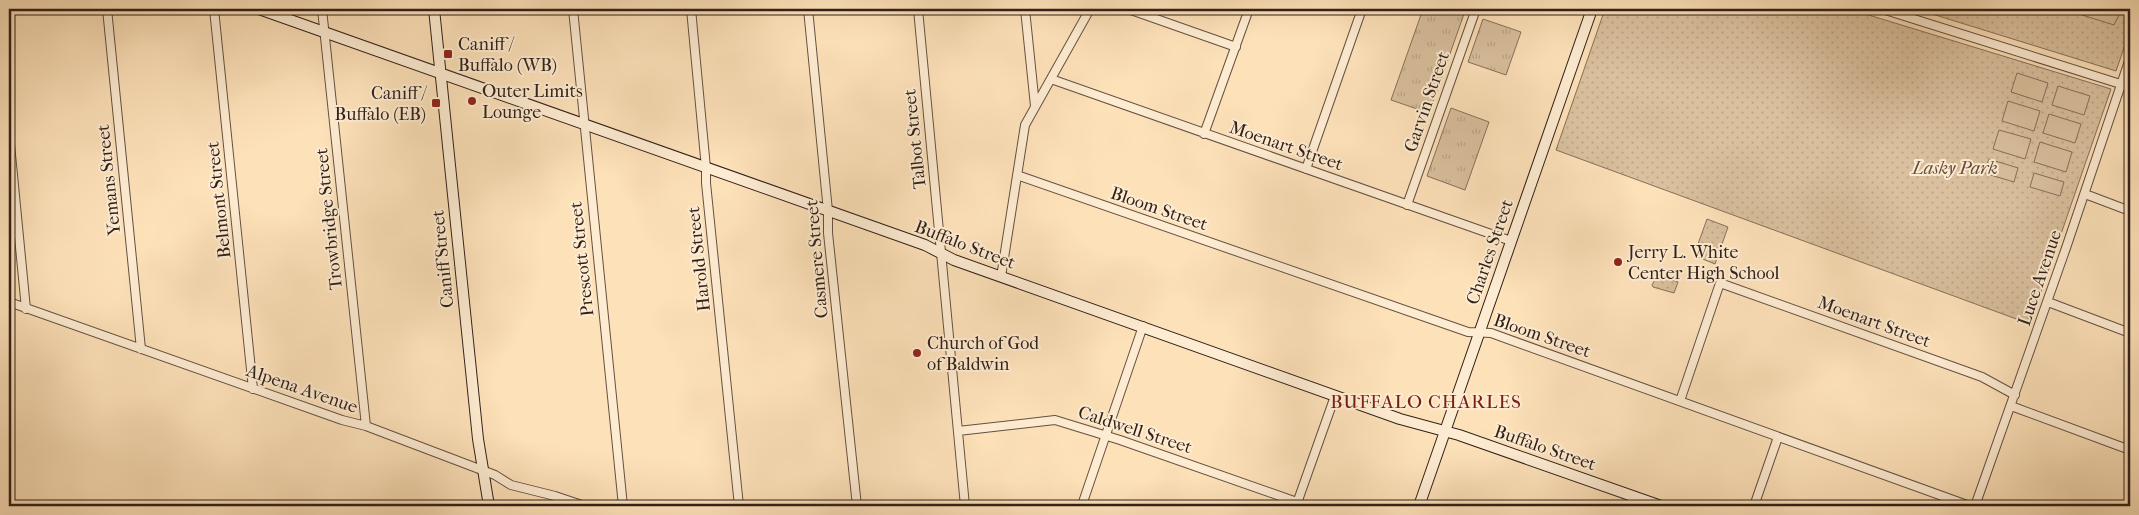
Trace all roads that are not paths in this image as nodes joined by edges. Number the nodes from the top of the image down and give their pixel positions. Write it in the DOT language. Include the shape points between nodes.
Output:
graph roads {
  1 [pos="107,9"];
  2 [pos="214,9"];
  3 [pos="259,9"];
  4 [pos="322,9"];
  5 [pos="434,9"];
  6 [pos="573,9"];
  7 [pos="691,9"];
  8 [pos="808,9"];
  9 [pos="918,9"];
  10 [pos="1025,9"];
  11 [pos="1090,9"];
  12 [pos="1128,9"];
  13 [pos="1249,9"];
  14 [pos="1362,9"];
  15 [pos="1476,9"];
  16 [pos="1592,9"];
  17 [pos="1882,9"];
  18 [pos="324,32"];
  19 [pos="1236,47"];
  20 [pos="2130,58"];
  21 [pos="440,75"];
  22 [pos="1051,79"];
  23 [pos="2126,85"];
  24 [pos="1035,107"];
  25 [pos="584,124"];
  26 [pos="9,134"];
  27 [pos="1204,134"];
  28 [pos="706,168"];
  29 [pos="1306,169"];
  30 [pos="1018,175"];
  31 [pos="2085,194"];
  32 [pos="1408,205"];
  33 [pos="828,211"];
  34 [pos="2130,211"];
  35 [pos="1511,241"];
  36 [pos="941,253"];
  37 [pos="1001,277"];
  38 [pos="9,302"];
  39 [pos="2048,302"];
  40 [pos="26,309"];
  41 [pos="1143,326"];
  42 [pos="1480,331"];
  43 [pos="2130,333"];
  44 [pos="141,349"];
  45 [pos="253,388"];
  46 [pos="2015,395"];
  47 [pos="1335,396"];
  48 [pos="1680,401"];
  49 [pos="2010,406"];
  50 [pos="366,426"];
  51 [pos="958,431"];
  52 [pos="1444,432"];
  53 [pos="1106,436"];
  54 [pos="1778,437"];
  55 [pos="2130,450"];
  56 [pos="482,470"];
  57 [pos="1297,504"];
  58 [pos="489,506"];
  59 [pos="585,506"];
  60 [pos="623,506"];
  61 [pos="739,506"];
  62 [pos="856,506"];
  63 [pos="965,506"];
  64 [pos="1084,506"];
  65 [pos="1419,506"];
  66 [pos="1661,506"];
  67 [pos="1754,506"];
  68 [pos="1970,506"];
  69 [pos="1975,506"];
  1 -- 44 [label="street, Yemans Street"];
  2 -- 45 [label="street, Belmont Street"];
  3 -- 18 [label="street, Buffalo Street"];
  4 -- 18 [label="street, Trowbridge Street"];
  5 -- 21 [label="street, Caniff Street"];
  6 -- 25 [label="street, Prescott Street"];
  7 -- 28 [label="street, Harold Street"];
  8 -- 33 [label="street, Casmere Street"];
  9 -- 36 [label="street, Talbot Street"];
  10 -- 24 [label="street"];
  11 -- 22 [label="street"];
  12 -- 19 [label="street"];
  13 -- 19 [label="street"];
  14 -- 29 [label="street"];
  15 -- 32 [label="street, Garvin Street"];
  16 -- 35 [label="street, Charles Street"];
  17 -- 23 [label="street"];
  18 -- 21 [label="street, Buffalo Street"];
  18 -- 50 [label="street, Trowbridge Street"];
  19 -- 27 [label="street"];
  20 -- 23 [label="street, Luce Avenue"];
  21 -- 25 [label="street, Buffalo Street"];
  21 -- 56 [label="street, Caniff Street"];
  22 -- 24 [label="street"];
  22 -- 27 [label="street, Moenart Street"];
  23 -- 31 [label="street, Luce Avenue"];
  24 -- 30 [label="street" via="1025,125"];
  25 -- 28 [label="street, Buffalo Street"];
  25 -- 60 [label="street, Prescott Street"];
  26 -- 40 [label="street"];
  27 -- 29 [label="street, Moenart Street"];
  28 -- 33 [label="street, Buffalo Street"];
  28 -- 61 [label="street, Harold Street"];
  29 -- 32 [label="street, Moenart Street"];
  30 -- 37 [label="street"];
  30 -- 42 [label="street, Bloom Street" via="1468,332"];
  31 -- 34 [label="street"];
  31 -- 39 [label="street, Luce Avenue"];
  32 -- 35 [label="street, Moenart Street"];
  33 -- 36 [label="street, Buffalo Street"];
  33 -- 62 [label="street, Casmere Street"];
  35 -- 42 [label="street, Charles Street"];
  36 -- 37 [label="street, Buffalo Street"];
  36 -- 51 [label="street, Talbot Street"];
  37 -- 41 [label="street, Buffalo Street"];
  38 -- 40 [label="street, Alpena Avenue"];
  39 -- 43 [label="street"];
  39 -- 46 [label="street, Luce Avenue"];
  40 -- 44 [label="street, Alpena Avenue"];
  41 -- 47 [label="street, Buffalo Street"];
  41 -- 53 [label="street"];
  42 -- 48 [label="street, Bloom Street"];
  42 -- 52 [label="street, Charles Street"];
  44 -- 45 [label="street, Alpena Avenue"];
  45 -- 50 [label="street, Alpena Avenue"];
  46 -- 48 [label="street, Moenart Street" via="1982,377 1720,283"];
  46 -- 49 [label="street, Luce Avenue"];
  47 -- 52 [label="street, Buffalo Street"];
  47 -- 57 [label="street"];
  48 -- 54 [label="street, Bloom Street"];
  49 -- 55 [label="street"];
  49 -- 69 [label="street, Luce Avenue"];
  50 -- 56 [label="street, Alpena Avenue"];
  51 -- 53 [label="street, Caldwell Street" via="1055,420"];
  51 -- 63 [label="street, Talbot Street"];
  52 -- 65 [label="street, Charles Street"];
  52 -- 66 [label="street, Buffalo Street"];
  53 -- 57 [label="street, Caldwell Street"];
  53 -- 64 [label="street"];
  54 -- 67 [label="street"];
  54 -- 68 [label="street, Bloom Street"];
  56 -- 58 [label="street, Caniff Street"];
  56 -- 59 [label="street, Alpena Avenue" via="511,485"];
}
